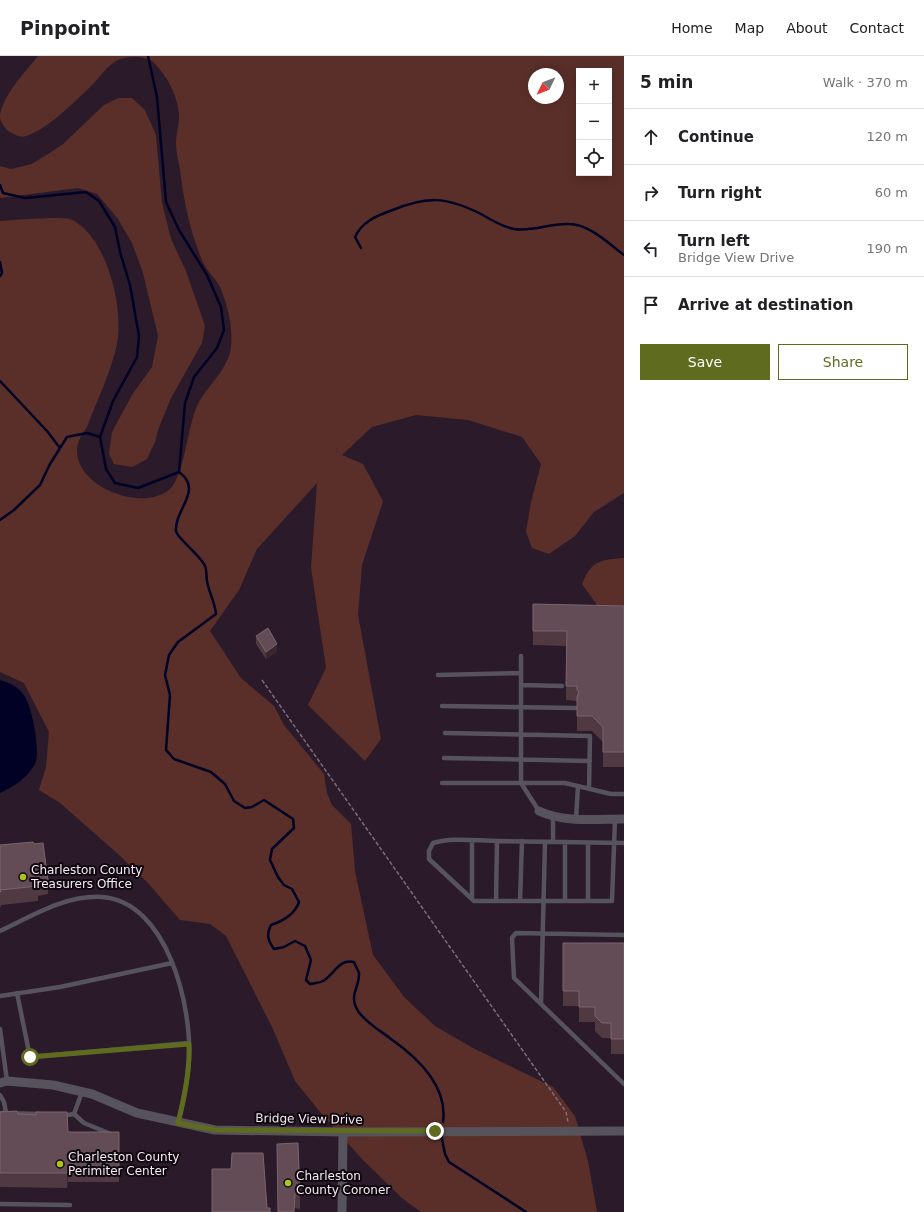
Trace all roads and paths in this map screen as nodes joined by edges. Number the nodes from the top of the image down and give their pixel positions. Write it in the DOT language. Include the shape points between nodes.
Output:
graph roads {
  1 [pos="521,656"];
  2 [pos="521,673"];
  3 [pos="438,675"];
  4 [pos="262,680"];
  5 [pos="521,685"];
  6 [pos="562,686"];
  7 [pos="442,706"];
  8 [pos="521,706"];
  9 [pos="576,708"];
  10 [pos="445,733"];
  11 [pos="521,736"];
  12 [pos="444,758"];
  13 [pos="521,760"];
  14 [pos="590,761"];
  15 [pos="442,783"];
  16 [pos="521,783"];
  17 [pos="578,786"];
  18 [pos="589,789"];
  19 [pos="624,794"];
  20 [pos="539,811"];
  21 [pos="553,817"];
  22 [pos="576,819"];
  23 [pos="619,819"];
  24 [pos="472,840"];
  25 [pos="497,841"];
  26 [pos="522,841"];
  27 [pos="545,842"];
  28 [pos="553,842"];
  29 [pos="565,842"];
  30 [pos="588,842"];
  31 [pos="614,843"];
  32 [pos="624,843"];
  33 [pos="472,899"];
  34 [pos="496,901"];
  35 [pos="520,901"];
  36 [pos="542,901"];
  37 [pos="565,901"];
  38 [pos="588,901"];
  39 [pos="0,931"];
  40 [pos="542,934"];
  41 [pos="624,935"];
  42 [pos="172,963"];
  43 [pos="17,993"];
  44 [pos="0,996"];
  45 [pos="540,1004"];
  46 [pos="0,1029"];
  47 [pos="189,1044"];
  48 [pos="4,1082"];
  49 [pos="624,1084"];
  50 [pos="82,1092"];
  51 [pos="0,1095"];
  52 [pos="0,1113"];
  53 [pos="6,1113"];
  54 [pos="43,1114"];
  55 [pos="74,1114"];
  56 [pos="57,1115"];
  57 [pos="178,1123"];
  58 [pos="568,1131"];
  59 [pos="624,1131"];
  60 [pos="343,1132"];
  61 [pos="111,1134"];
  62 [pos="0,1204"];
  63 [pos="70,1205"];
  64 [pos="342,1212"];
  1 -- 2 [label="lane"];
  2 -- 3 [label="lane"];
  2 -- 5 [label="lane"];
  4 -- 58 [label="path" via="566,1112"];
  5 -- 6 [label="lane"];
  5 -- 8 [label="lane"];
  7 -- 8 [label="lane"];
  8 -- 9 [label="lane"];
  8 -- 11 [label="lane"];
  10 -- 11 [label="lane"];
  11 -- 13 [label="lane"];
  11 -- 14 [label="lane" via="590,736"];
  12 -- 13 [label="lane"];
  13 -- 14 [label="lane"];
  13 -- 16 [label="lane"];
  14 -- 18 [label="lane"];
  15 -- 16 [label="lane"];
  16 -- 17 [label="lane"];
  16 -- 20 [label="lane"];
  17 -- 18 [label="lane"];
  17 -- 22 [label="lane"];
  18 -- 19 [label="lane"];
  20 -- 21 [label="street"];
  21 -- 22 [label="street"];
  21 -- 28 [label="lane"];
  22 -- 23 [label="street"];
  23 -- 31 [label="lane"];
  24 -- 25 [label="lane"];
  24 -- 33 [label="lane"];
  24 -- 33 [label="lane" via="442,840 433,843 428,851 429,859"];
  25 -- 26 [label="lane"];
  25 -- 34 [label="lane"];
  26 -- 27 [label="lane"];
  26 -- 35 [label="lane"];
  27 -- 28 [label="lane"];
  27 -- 36 [label="lane"];
  28 -- 29 [label="lane"];
  29 -- 30 [label="lane"];
  29 -- 37 [label="lane"];
  30 -- 31 [label="lane"];
  30 -- 38 [label="lane"];
  31 -- 32 [label="lane"];
  31 -- 38 [label="lane" via="612,901"];
  33 -- 34 [label="lane"];
  34 -- 35 [label="lane"];
  35 -- 36 [label="lane"];
  36 -- 37 [label="lane"];
  36 -- 40 [label="lane"];
  37 -- 38 [label="lane"];
  39 -- 42 [label="lane" via="65,901 83,897 103,897 134,909 147,920 161,940"];
  40 -- 41 [label="lane"];
  40 -- 45 [label="lane"];
  40 -- 45 [label="lane" via="516,933 512,938 514,978"];
  42 -- 43 [label="lane" via="121,975"];
  42 -- 47 [label="lane" via="188,1023"];
  43 -- 44 [label="lane"];
  43 -- 47 [label="lane" via="30,1057"];
  45 -- 49 [label="lane"];
  46 -- 48 [label="lane"];
  47 -- 57 [label="lane" via="190,1059 186,1088"];
  48 -- 50 [label="street, Bridge View Drive" via="53,1085"];
  50 -- 55 [label="lane"];
  50 -- 57 [label="street, Bridge View Drive" via="137,1112"];
  51 -- 53 [label="lane"];
  52 -- 53 [label="lane"];
  53 -- 54 [label="lane"];
  55 -- 56 [label="lane"];
  55 -- 61 [label="lane" via="84,1123"];
  57 -- 60 [label="street, Bridge View Drive" via="216,1130"];
  58 -- 59 [label="street, Bridge View Drive"];
  58 -- 60 [label="street, Bridge View Drive"];
  60 -- 64 [label="street"];
  62 -- 63 [label="lane"];
}
